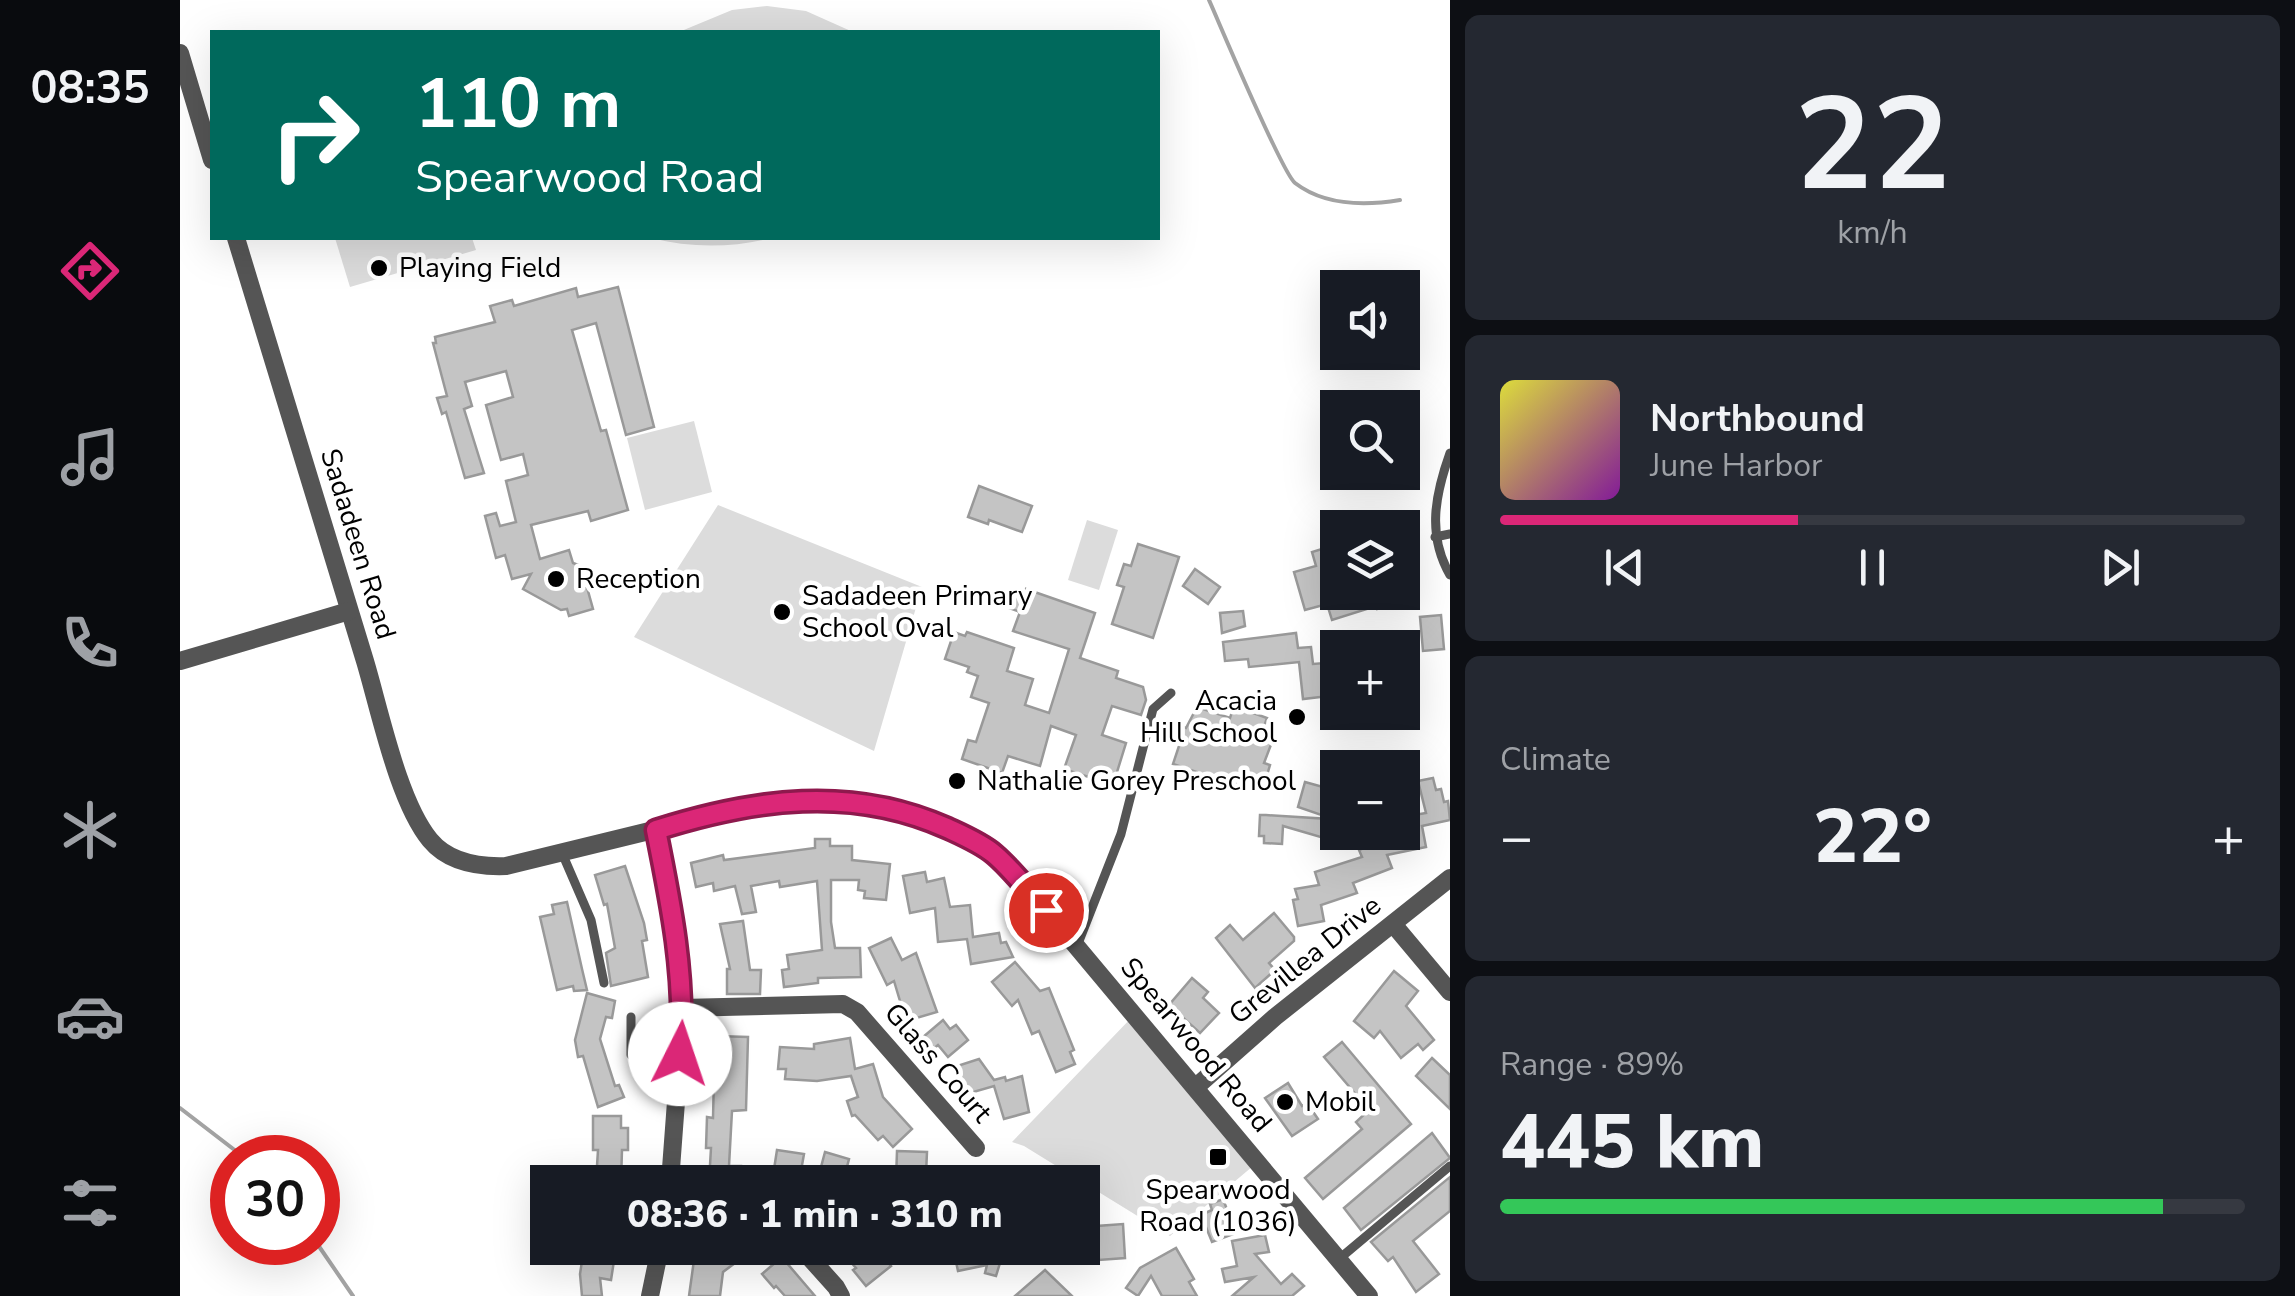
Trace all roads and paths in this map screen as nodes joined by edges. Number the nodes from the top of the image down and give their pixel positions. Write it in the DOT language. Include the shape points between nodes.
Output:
graph roads {
  1 [pos="180,53"];
  2 [pos="210,153"];
  3 [pos="237,240"];
  4 [pos="1450,453"];
  5 [pos="1450,534"];
  6 [pos="1435,537"];
  7 [pos="1450,576"];
  8 [pos="350,611"];
  9 [pos="180,661"];
  10 [pos="1171,693"];
  11 [pos="656,830"];
  12 [pos="562,852"];
  13 [pos="448,855"];
  14 [pos="1450,878"];
  15 [pos="1393,924"];
  16 [pos="1077,946"];
  17 [pos="604,982"];
  18 [pos="1450,992"];
  19 [pos="683,1008"];
  20 [pos="631,1016"];
  21 [pos="680,1054"];
  22 [pos="1197,1086"];
  23 [pos="976,1148"];
  24 [pos="671,1165"];
  25 [pos="1450,1166"];
  26 [pos="1339,1259"];
  27 [pos="656,1265"];
  28 [pos="817,1265"];
  29 [pos="650,1296"];
  30 [pos="840,1296"];
  31 [pos="1370,1296"];
  1 -- 2 [label="street"];
  3 -- 8 [label="street, Sadadeen Road"];
  4 -- 6 [label="lane" via="1436,492"];
  5 -- 6 [label="lane"];
  6 -- 7 [label="lane"];
  8 -- 9 [label="street"];
  8 -- 13 [label="street, Sadadeen Road" via="419,825"];
  10 -- 16 [label="lane" via="1153,709 1121,834"];
  11 -- 12 [label="street, Spearwood Road"];
  11 -- 16 [label="street, Spearwood Road" via="772,801 892,807 992,853"];
  11 -- 19 [label="street"];
  12 -- 13 [label="street, Spearwood Road" via="485,867"];
  12 -- 17 [label="lane" via="591,920"];
  14 -- 15 [label="street, Grevillea Drive"];
  15 -- 18 [label="street"];
  15 -- 22 [label="street, Grevillea Drive"];
  16 -- 22 [label="street, Spearwood Road"];
  19 -- 21 [label="street"];
  19 -- 23 [label="street, Glass Court" via="844,1004"];
  20 -- 21 [label="lane" via="632,1055"];
  21 -- 24 [label="street"];
  22 -- 26 [label="street, Spearwood Road"];
  25 -- 26 [label="lane"];
  26 -- 31 [label="street, Spearwood Road"];
  27 -- 29 [label="street"];
  28 -- 30 [label="street"];
}
